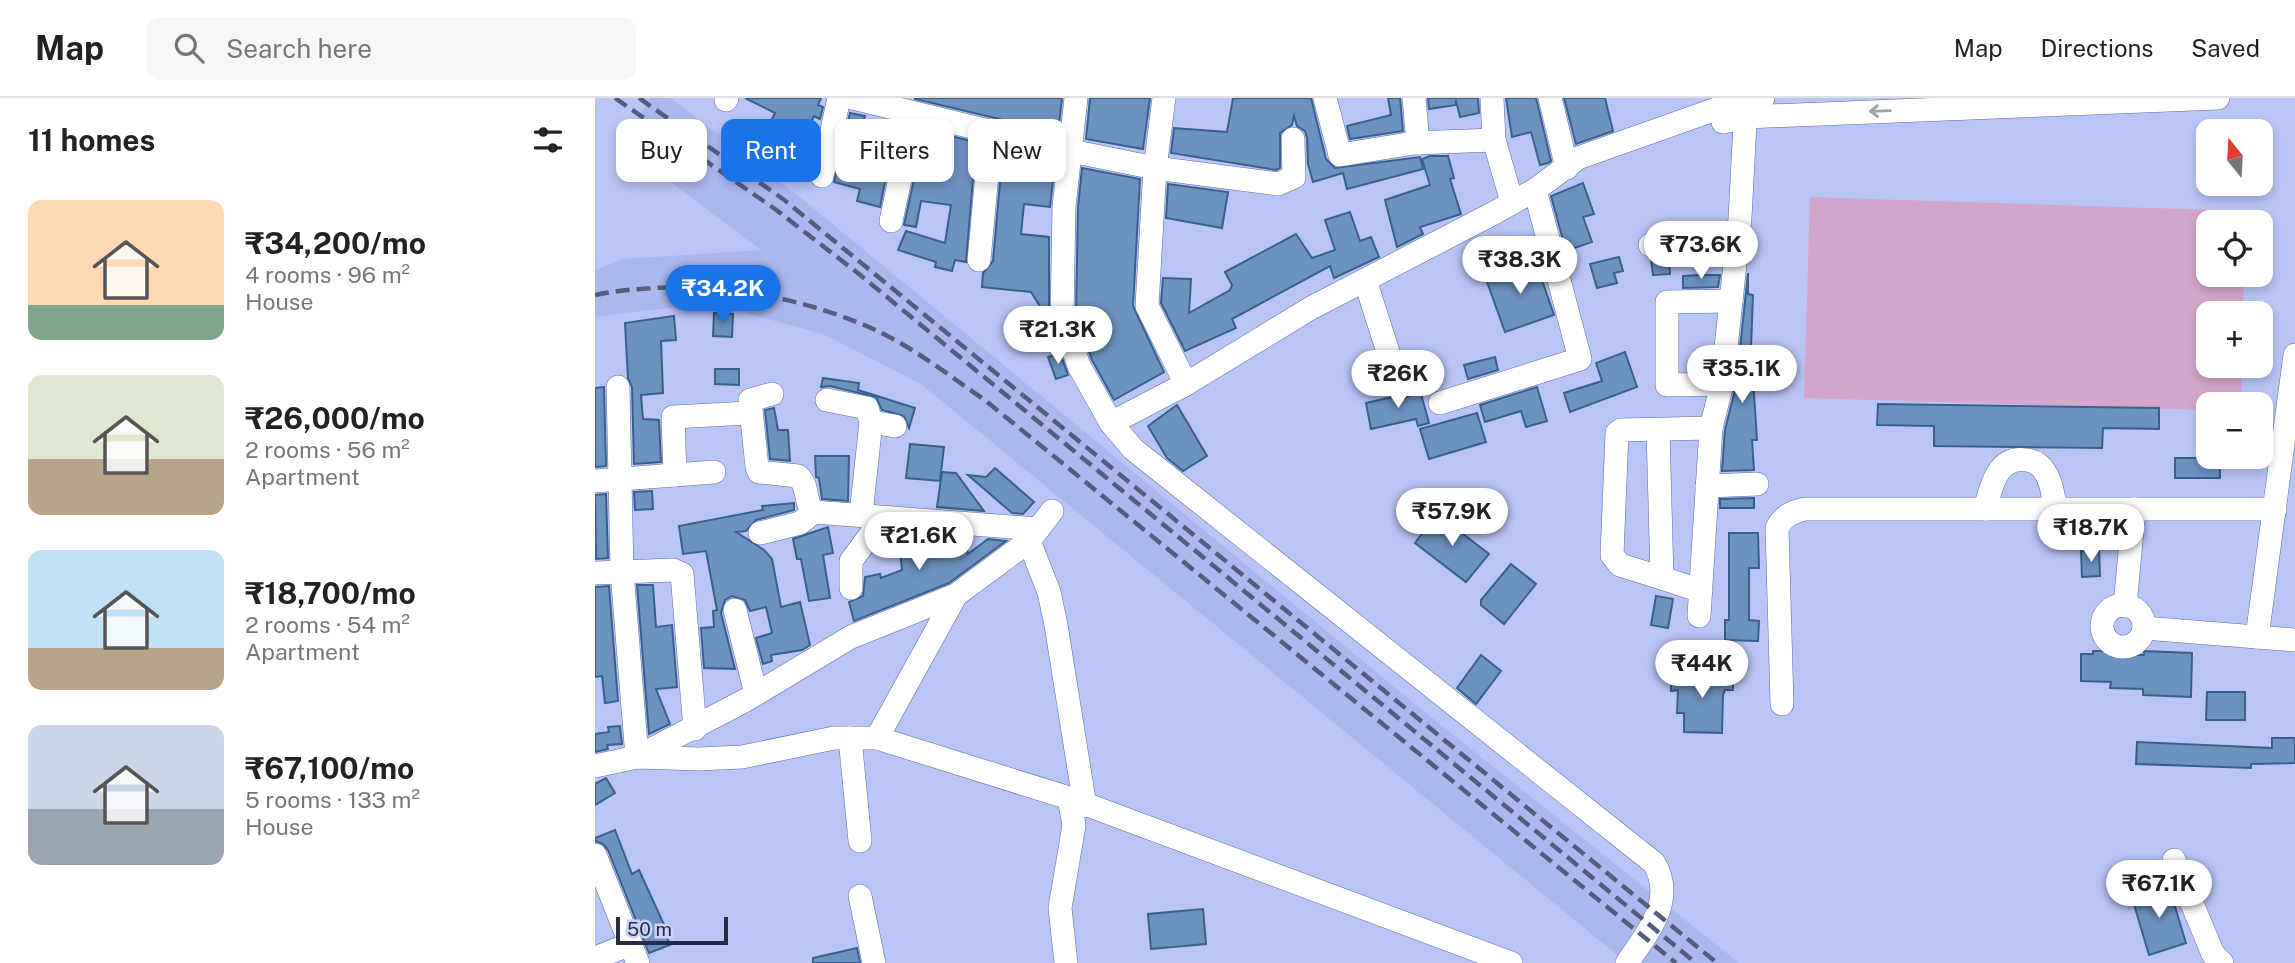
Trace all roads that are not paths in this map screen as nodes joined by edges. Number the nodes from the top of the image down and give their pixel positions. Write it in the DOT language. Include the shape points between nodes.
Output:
graph roads {
  1 [pos="839,98"];
  2 [pos="853,98"];
  3 [pos="1076,98"];
  4 [pos="1164,98"];
  5 [pos="1325,98"];
  6 [pos="1415,98"];
  7 [pos="1492,98"];
  8 [pos="1550,98"];
  9 [pos="2218,98"];
  10 [pos="2111,100"];
  11 [pos="1751,105"];
  12 [pos="913,113"];
  13 [pos="968,126"];
  14 [pos="1293,139"];
  15 [pos="1494,140"];
  16 [pos="1418,143"];
  17 [pos="1066,150"];
  18 [pos="1071,151"];
  19 [pos="1155,168"];
  20 [pos="1567,168"];
  21 [pos="822,176"];
  22 [pos="986,182"];
  23 [pos="1535,190"];
  24 [pos="1512,202"];
  25 [pos="891,221"];
  26 [pos="1737,241"];
  27 [pos="1650,245"];
  28 [pos="979,260"];
  29 [pos="1366,281"];
  30 [pos="1731,301"];
  31 [pos="2295,355"];
  32 [pos="1186,384"];
  33 [pos="1722,384"];
  34 [pos="618,387"];
  35 [pos="1399,387"];
  36 [pos="772,394"];
  37 [pos="827,400"];
  38 [pos="1440,403"];
  39 [pos="749,413"];
  40 [pos="871,422"];
  41 [pos="1111,423"];
  42 [pos="895,426"];
  43 [pos="1711,428"];
  44 [pos="1658,429"];
  45 [pos="714,472"];
  46 [pos="675,475"];
  47 [pos="620,480"];
  48 [pos="595,481"];
  49 [pos="1757,485"];
  50 [pos="1707,486"];
  51 [pos="1985,509"];
  52 [pos="2056,509"];
  53 [pos="2134,509"];
  54 [pos="2275,509"];
  55 [pos="814,512"];
  56 [pos="872,516"];
  57 [pos="1040,527"];
  58 [pos="760,533"];
  59 [pos="622,572"];
  60 [pos="595,573"];
  61 [pos="1662,578"];
  62 [pos="851,588"];
  63 [pos="1701,591"];
  64 [pos="956,595"];
  65 [pos="2125,606"];
  66 [pos="735,610"];
  67 [pos="1699,616"];
  68 [pos="2144,628"];
  69 [pos="2257,637"];
  70 [pos="2295,640"];
  71 [pos="756,694"];
  72 [pos="1781,704"];
  73 [pos="695,729"];
  74 [pos="850,738"];
  75 [pos="877,738"];
  76 [pos="637,757"];
  77 [pos="595,765"];
  78 [pos="1077,802"];
  79 [pos="860,841"];
  80 [pos="595,855"];
  81 [pos="2174,860"];
  82 [pos="600,882"];
  83 [pos="860,896"];
  84 [pos="634,953"];
  85 [pos="595,958"];
  86 [pos="874,963"];
  87 [pos="1066,963"];
  88 [pos="1511,963"];
  89 [pos="1627,963"];
  90 [pos="2222,963"];
  1 -- 21 [label="street"];
  2 -- 12 [label="street"];
  3 -- 18 [label="street"];
  4 -- 19 [label="street"];
  5 -- 16 [label="street" via="1340,155"];
  6 -- 16 [label="street"];
  7 -- 15 [label="street"];
  8 -- 20 [label="street"];
  9 -- 10 [label="street"];
  10 -- 11 [label="street, one-way"];
  11 -- 20 [label="street" via="1582,169"];
  11 -- 26 [label="street"];
  12 -- 13 [label="street"];
  12 -- 25 [label="street"];
  14 -- 19 [label="street" via="1294,177 1278,184"];
  15 -- 16 [label="street"];
  15 -- 24 [label="street"];
  17 -- 18 [label="street"];
  18 -- 19 [label="street"];
  18 -- 41 [label="street" via="1064,207 1062,317 1079,366"];
  19 -- 32 [label="street" via="1147,306"];
  20 -- 23 [label="street"];
  22 -- 28 [label="street"];
  23 -- 24 [label="street"];
  23 -- 38 [label="street" via="1580,359"];
  24 -- 29 [label="street"];
  26 -- 27 [label="street"];
  26 -- 30 [label="street"];
  29 -- 32 [label="street" via="1311,308"];
  29 -- 35 [label="street"];
  30 -- 33 [label="street"];
  30 -- 33 [label="street" via="1667,302 1667,385"];
  31 -- 54 [label="street"];
  32 -- 41 [label="street"];
  33 -- 43 [label="street"];
  34 -- 47 [label="street"];
  36 -- 39 [label="street" via="750,400"];
  37 -- 40 [label="street" via="867,408"];
  39 -- 46 [label="street" via="673,417"];
  39 -- 55 [label="street" via="759,472 798,475 806,484 807,503"];
  40 -- 42 [label="street"];
  40 -- 56 [label="street"];
  41 -- 89 [label="street" via="1133,449 1654,863 1663,878 1664,893 1651,927"];
  43 -- 44 [label="street"];
  43 -- 50 [label="street"];
  44 -- 61 [label="street"];
  44 -- 61 [label="street" via="1617,433 1612,555 1620,565"];
  45 -- 46 [label="street"];
  46 -- 47 [label="street"];
  47 -- 48 [label="street"];
  47 -- 59 [label="street"];
  49 -- 50 [label="street"];
  50 -- 63 [label="street"];
  51 -- 52 [label="street"];
  51 -- 52 [label="street" via="1991,483 2000,469 2023,459 2036,462 2045,471"];
  51 -- 72 [label="street" via="1805,509 1781,520 1777,528"];
  52 -- 53 [label="street"];
  53 -- 54 [label="street"];
  53 -- 65 [label="street"];
  54 -- 69 [label="street"];
  55 -- 56 [label="street"];
  55 -- 58 [label="street" via="800,523"];
  56 -- 57 [label="street"];
  56 -- 62 [label="street" via="851,561"];
  57 -- 64 [label="street"];
  57 -- 78 [label="street"];
  59 -- 60 [label="street"];
  59 -- 73 [label="street" via="673,570 682,574"];
  59 -- 76 [label="street"];
  61 -- 63 [label="street"];
  63 -- 67 [label="street"];
  64 -- 71 [label="street" via="851,637"];
  64 -- 75 [label="street"];
  65 -- 68 [label="street" via="2141,615"];
  65 -- 68 [label="street" via="2107,613 2102,624 2105,637 2114,646 2127,647 2139,640"];
  66 -- 71 [label="street"];
  68 -- 69 [label="street"];
  69 -- 70 [label="street"];
  71 -- 73 [label="street"];
  73 -- 76 [label="street"];
  74 -- 75 [label="street"];
  74 -- 76 [label="street" via="742,757"];
  74 -- 79 [label="street"];
  75 -- 78 [label="street"];
  76 -- 77 [label="street"];
  78 -- 87 [label="street" via="1060,908"];
  78 -- 88 [label="street"];
  80 -- 82 [label="street"];
  81 -- 90 [label="street" via="2213,954"];
  82 -- 84 [label="street"];
  83 -- 86 [label="street"];
  84 -- 85 [label="street"];
}
